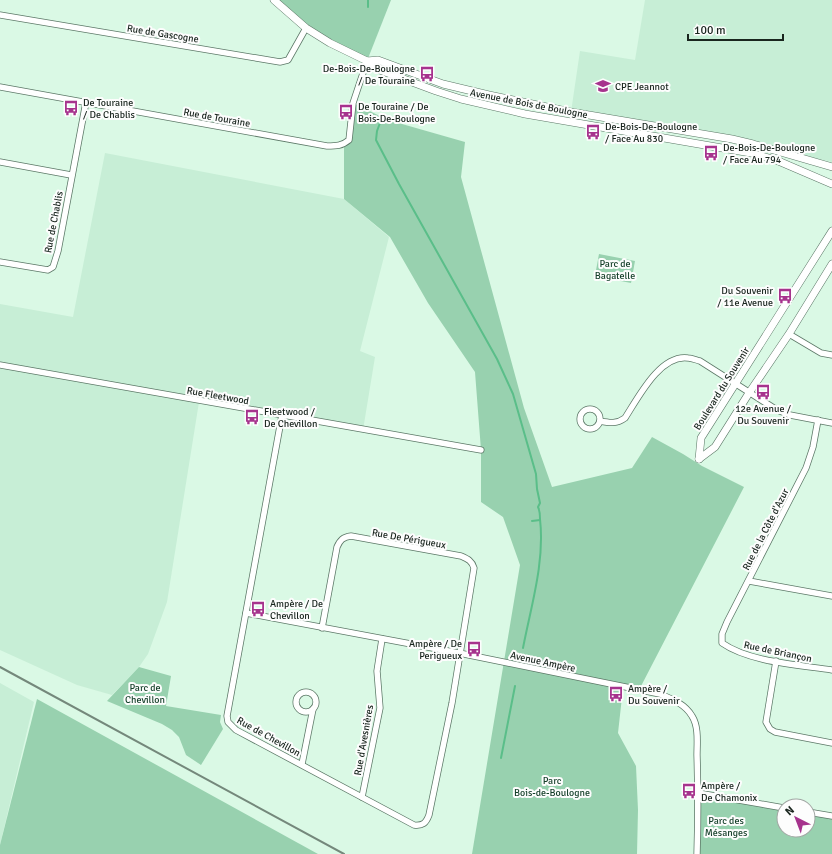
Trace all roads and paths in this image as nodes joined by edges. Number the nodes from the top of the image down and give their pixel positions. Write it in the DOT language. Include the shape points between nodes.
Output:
graph roads {
  1 [pos="274,0"];
  2 [pos="0,15"];
  3 [pos="306,28"];
  4 [pos="367,61"];
  5 [pos="0,87"];
  6 [pos="86,102"];
  7 [pos="0,162"];
  8 [pos="832,167"];
  9 [pos="71,175"];
  10 [pos="832,184"];
  11 [pos="832,231"];
  12 [pos="0,262"];
  13 [pos="832,264"];
  14 [pos="789,334"];
  15 [pos="832,355"];
  16 [pos="0,365"];
  17 [pos="735,384"];
  18 [pos="749,393"];
  19 [pos="282,415"];
  20 [pos="818,420"];
  21 [pos="600,422"];
  22 [pos="832,423"];
  23 [pos="481,450"];
  24 [pos="749,581"];
  25 [pos="832,596"];
  26 [pos="246,613"];
  27 [pos="322,628"];
  28 [pos="382,639"];
  29 [pos="722,644"];
  30 [pos="460,653"];
  31 [pos="776,661"];
  32 [pos="832,670"];
  33 [pos="313,709"];
  34 [pos="832,743"];
  35 [pos="302,764"];
  36 [pos="698,793"];
  37 [pos="362,797"];
  38 [pos="776,807"];
  39 [pos="816,813"];
  40 [pos="832,816"];
  41 [pos="697,854"];
  1 -- 3 [label="street, Avenue de Bois de Boulogne"];
  2 -- 3 [label="street, Rue de Gascogne" via="280,62 288,60"];
  3 -- 4 [label="street, Avenue de Bois de Boulogne" via="330,44"];
  4 -- 6 [label="street, Rue de Touraine" via="353,104 349,140 336,146"];
  4 -- 8 [label="street, Avenue de Bois de Boulogne" via="378,60 443,84 489,95 732,139"];
  4 -- 10 [label="street, Avenue de Bois de Boulogne" via="377,69 461,99 525,114 751,153 788,165"];
  5 -- 6 [label="street, Rue de Touraine"];
  6 -- 9 [label="street, Rue de Chablis"];
  7 -- 9 [label="street"];
  9 -- 12 [label="street, Rue de Chablis" via="53,267 48,270"];
  11 -- 17 [label="street, Boulevard du Souvenir"];
  13 -- 14 [label="street, Boulevard du Souvenir"];
  14 -- 15 [label="street" via="822,353"];
  14 -- 18 [label="street, Boulevard du Souvenir"];
  16 -- 19 [label="street, Rue Fleetwood"];
  17 -- 18 [label="street"];
  17 -- 18 [label="street, Boulevard du Souvenir" via="701,438 699,459 715,447"];
  17 -- 21 [label="street" via="700,361 687,357 673,360 655,373 625,418 614,424"];
  18 -- 20 [label="street" via="777,410"];
  19 -- 23 [label="street, Rue Fleetwood"];
  19 -- 26 [label="street, Rue de Chevillon"];
  20 -- 22 [label="street"];
  20 -- 24 [label="street, Rue de la Côte d'Azur" via="806,468"];
  24 -- 25 [label="street"];
  24 -- 29 [label="street, Rue de la Côte d'Azur" via="722,634"];
  26 -- 27 [label="street, Avenue Ampère"];
  26 -- 35 [label="street, Rue de Chevillon" via="228,722 236,730"];
  27 -- 28 [label="street, Avenue Ampère"];
  27 -- 30 [label="street, Rue De Périgueux" via="336,547 341,539 350,536 461,556 470,560 474,568"];
  28 -- 30 [label="street, Avenue Ampère"];
  28 -- 37 [label="street, Rue d'Avesnières" via="378,671 380,708"];
  29 -- 31 [label="street, Rue de Briançon" via="748,655"];
  30 -- 36 [label="street, Avenue Ampère" via="660,694 675,700 687,709 696,728"];
  30 -- 37 [label="street, Rue de Chevillon" via="452,704 426,822 421,826 414,825"];
  31 -- 32 [label="street, Rue de Briançon"];
  31 -- 34 [label="street" via="766,722 770,729"];
  33 -- 35 [label="street"];
  35 -- 37 [label="street, Rue de Chevillon"];
  36 -- 38 [label="street"];
  36 -- 41 [label="street, Avenue Ampère"];
  39 -- 40 [label="street"];
}
